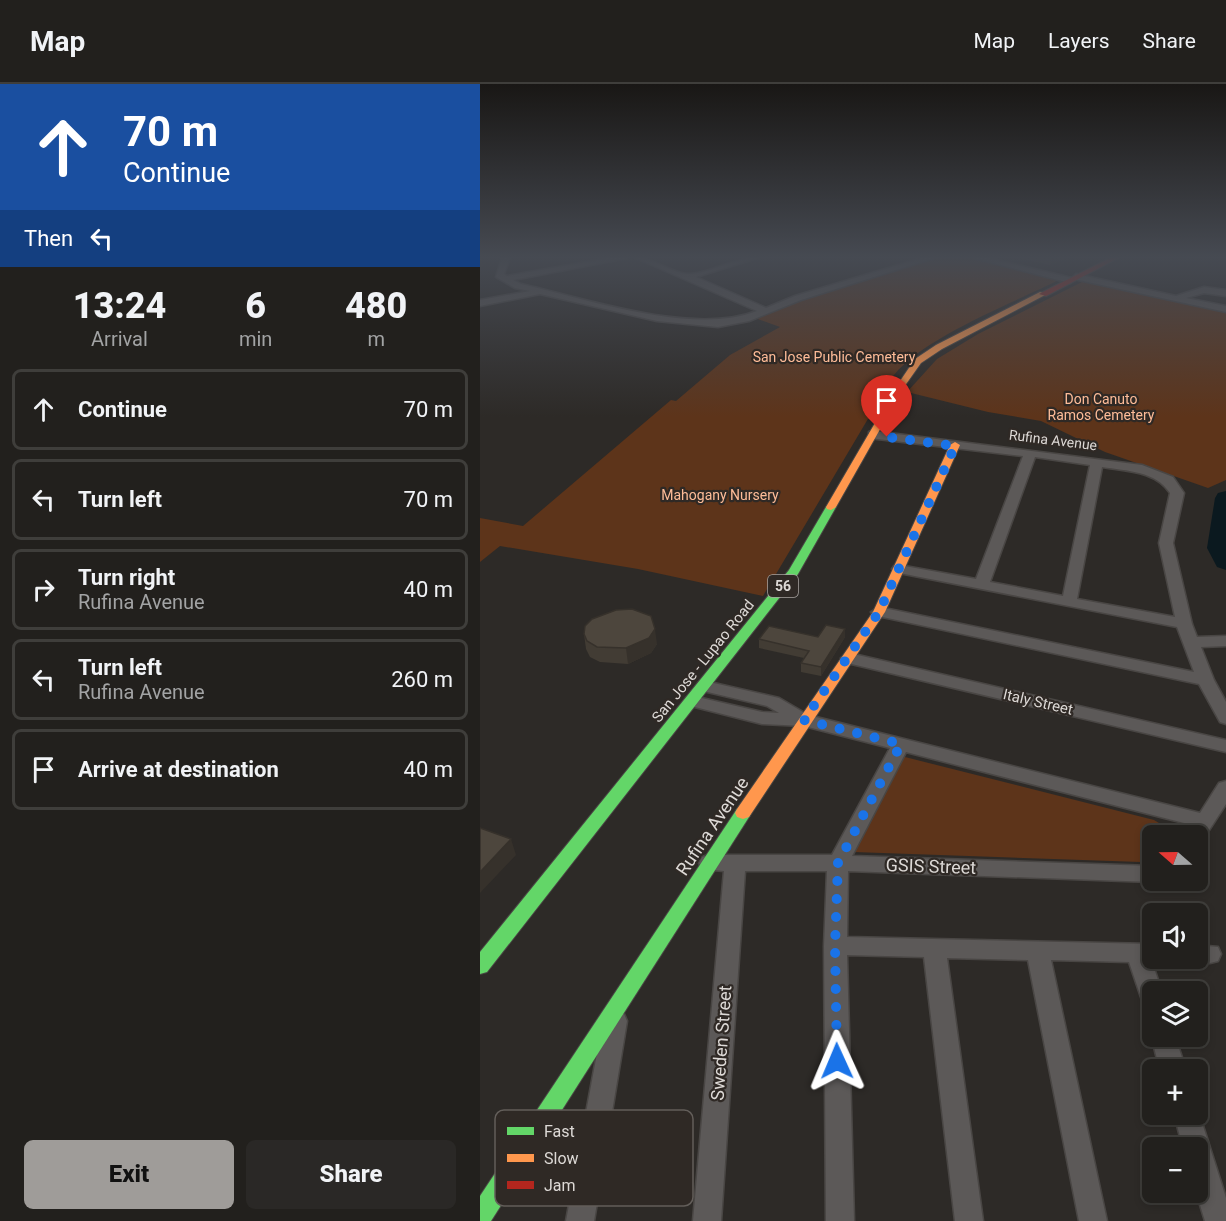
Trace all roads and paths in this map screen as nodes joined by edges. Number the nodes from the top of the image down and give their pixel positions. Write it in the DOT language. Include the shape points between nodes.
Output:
graph roads {
  1 [pos="626,311"];
  2 [pos="765,311"];
  3 [pos="1010,311"];
  4 [pos="873,435"];
  5 [pos="955,446"];
  6 [pos="1030,453"];
  7 [pos="1097,463"];
  8 [pos="899,569"];
  9 [pos="981,585"];
  10 [pos="1069,602"];
  11 [pos="879,612"];
  12 [pos="1184,624"];
  13 [pos="1226,641"];
  14 [pos="1190,642"];
  15 [pos="849,658"];
  16 [pos="1205,680"];
  17 [pos="705,686"];
  18 [pos="693,701"];
  19 [pos="1226,718"];
  20 [pos="804,720"];
  21 [pos="901,744"];
  22 [pos="1226,746"];
  23 [pos="1226,788"];
  24 [pos="1188,825"];
  25 [pos="1201,825"];
  26 [pos="709,863"];
  27 [pos="838,863"];
  28 [pos="735,864"];
  29 [pos="1142,874"];
  30 [pos="835,946"];
  31 [pos="934,948"];
  32 [pos="1038,951"];
  33 [pos="1142,953"];
  34 [pos="480,966"];
  35 [pos="618,1005"];
  36 [pos="550,1110"];
  37 [pos="600,1110"];
  38 [pos="1208,1184"];
  39 [pos="495,1194"];
  40 [pos="583,1206"];
  41 [pos="480,1217"];
  42 [pos="580,1221"];
  43 [pos="707,1221"];
  44 [pos="840,1221"];
  45 [pos="969,1221"];
  46 [pos="1093,1221"];
  47 [pos="1219,1221"];
  1 -- 2 [label="street" via="703,324 732,322"];
  3 -- 4 [label="main road, San Jose - Lupao Road / 56" via="918,360"];
  4 -- 5 [label="street, Rufina Avenue"];
  4 -- 17 [label="main road, San Jose - Lupao Road / 56" via="794,571"];
  5 -- 6 [label="street, Rufina Avenue"];
  5 -- 8 [label="main road, Rufina Avenue"];
  6 -- 7 [label="street, Rufina Avenue"];
  6 -- 9 [label="street"];
  7 -- 10 [label="street"];
  7 -- 12 [label="street, Rufina Avenue" via="1147,470 1164,477 1177,489 1166,543"];
  8 -- 9 [label="street"];
  8 -- 11 [label="main road, Rufina Avenue"];
  9 -- 10 [label="street"];
  10 -- 12 [label="street"];
  11 -- 15 [label="main road, Rufina Avenue"];
  11 -- 16 [label="street"];
  12 -- 14 [label="street"];
  13 -- 14 [label="street"];
  14 -- 16 [label="street"];
  15 -- 20 [label="main road, Rufina Avenue"];
  15 -- 22 [label="street, Italy Street"];
  16 -- 19 [label="street"];
  17 -- 18 [label="main road, San Jose - Lupao Road / 56"];
  17 -- 20 [label="street" via="773,702"];
  18 -- 20 [label="street" via="762,718"];
  18 -- 34 [label="main road, San Jose - Lupao Road / 56"];
  20 -- 21 [label="street"];
  20 -- 26 [label="main road, Rufina Avenue"];
  21 -- 24 [label="street"];
  21 -- 27 [label="street"];
  23 -- 25 [label="street"];
  26 -- 28 [label="street, GSIS Street"];
  26 -- 35 [label="main road, Rufina Avenue"];
  27 -- 28 [label="street, GSIS Street"];
  27 -- 29 [label="street, GSIS Street"];
  27 -- 30 [label="street"];
  28 -- 43 [label="street, Sweden Street"];
  30 -- 31 [label="street"];
  30 -- 44 [label="street"];
  31 -- 32 [label="street"];
  31 -- 45 [label="street"];
  32 -- 33 [label="street"];
  32 -- 46 [label="street"];
  35 -- 36 [label="main road, Rufina Avenue"];
  35 -- 37 [label="street"];
  38 -- 47 [label="street"];
  39 -- 41 [label="main road, Rufina Avenue"];
  40 -- 42 [label="street"];
}
